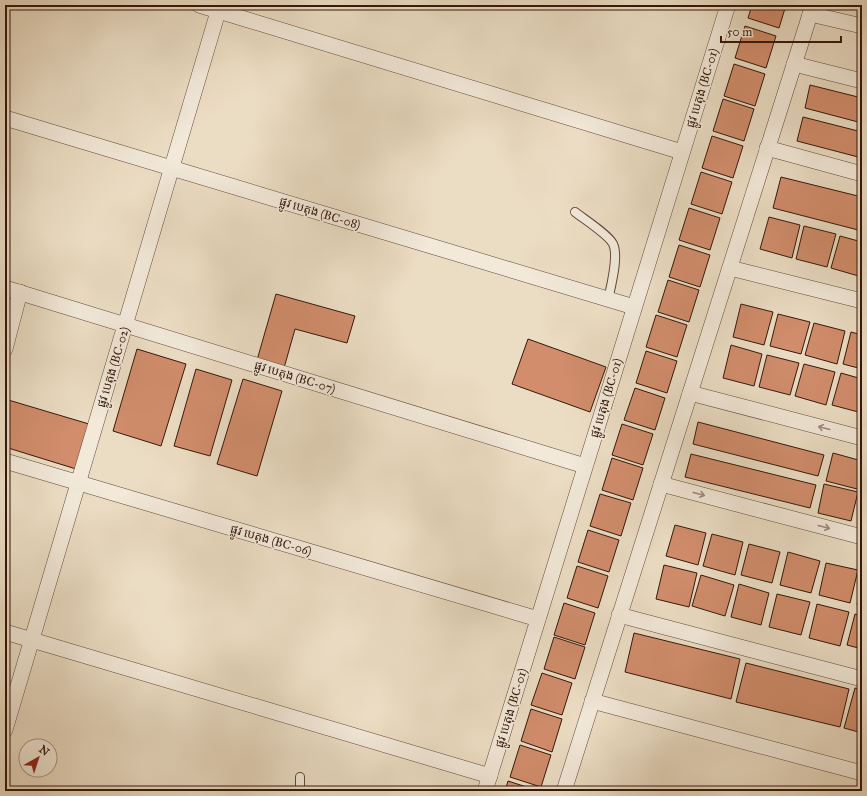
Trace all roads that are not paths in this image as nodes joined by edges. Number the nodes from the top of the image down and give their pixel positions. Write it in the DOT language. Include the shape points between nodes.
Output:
graph roads {
  1 [pos="199,5"];
  2 [pos="728,5"];
  3 [pos="220,8"];
  4 [pos="811,10"];
  5 [pos="862,26"];
  6 [pos="794,64"];
  7 [pos="862,81"];
  8 [pos="5,118"];
  9 [pos="767,148"];
  10 [pos="682,152"];
  11 [pos="172,168"];
  12 [pos="862,174"];
  13 [pos="575,212"];
  14 [pos="730,268"];
  15 [pos="5,288"];
  16 [pos="20,292"];
  17 [pos="608,300"];
  18 [pos="862,301"];
  19 [pos="634,307"];
  20 [pos="125,325"];
  21 [pos="5,349"];
  22 [pos="690,393"];
  23 [pos="862,438"];
  24 [pos="5,461"];
  25 [pos="585,466"];
  26 [pos="78,483"];
  27 [pos="661,484"];
  28 [pos="862,538"];
  29 [pos="619,615"];
  30 [pos="538,619"];
  31 [pos="5,632"];
  32 [pos="32,640"];
  33 [pos="862,679"];
  34 [pos="592,701"];
  35 [pos="5,730"];
  36 [pos="862,773"];
  37 [pos="490,776"];
  38 [pos="300,777"];
  39 [pos="300,791"];
  40 [pos="485,791"];
  41 [pos="564,791"];
  1 -- 3 [label="street"];
  2 -- 10 [label="street, ផ្លូវ បេតុង (BC-01)"];
  3 -- 10 [label="street"];
  3 -- 11 [label="street, ផ្លូវ បេតុង (BC-02)"];
  4 -- 5 [label="street"];
  4 -- 6 [label="street"];
  6 -- 7 [label="street"];
  6 -- 9 [label="street"];
  8 -- 11 [label="street, ផ្លូវ បេតុង (BC-08)"];
  9 -- 12 [label="street"];
  9 -- 14 [label="street"];
  10 -- 19 [label="street, ផ្លូវ បេតុង (BC-01)"];
  11 -- 17 [label="street, ផ្លូវ បេតុង (BC-08)"];
  11 -- 20 [label="street, ផ្លូវ បេតុង (BC-02)"];
  13 -- 17 [label="lane" via="600,230 613,244 615,259"];
  14 -- 18 [label="street"];
  14 -- 22 [label="street"];
  15 -- 16 [label="street, ផ្លូវ បេតុង (BC-07)"];
  16 -- 20 [label="street, ផ្លូវ បេតុង (BC-07)"];
  16 -- 21 [label="street"];
  17 -- 19 [label="street, ផ្លូវ បេតុង (BC-08)"];
  19 -- 25 [label="street, ផ្លូវ បេតុង (BC-01)"];
  20 -- 25 [label="street, ផ្លូវ បេតុង (BC-07)"];
  20 -- 26 [label="street, ផ្លូវ បេតុង (BC-02)"];
  23 -- 22 [label="street, one-way"];
  22 -- 27 [label="street"];
  24 -- 26 [label="street, ផ្លូវ បេតុង (BC-06)"];
  25 -- 30 [label="street, ផ្លូវ បេតុង (BC-01)"];
  26 -- 30 [label="street, ផ្លូវ បេតុង (BC-06)"];
  26 -- 32 [label="street, ផ្លូវ បេតុង (BC-02)"];
  27 -- 28 [label="street, one-way"];
  27 -- 29 [label="street"];
  29 -- 33 [label="street"];
  29 -- 34 [label="street"];
  30 -- 37 [label="street, ផ្លូវ បេតុង (BC-01)"];
  31 -- 32 [label="street"];
  32 -- 35 [label="street, ផ្លូវ បេតុង (BC-02)"];
  32 -- 37 [label="street"];
  34 -- 36 [label="street"];
  34 -- 41 [label="street"];
  37 -- 40 [label="street, ផ្លូវ បេតុង (BC-01)"];
  38 -- 39 [label="lane"];
}
